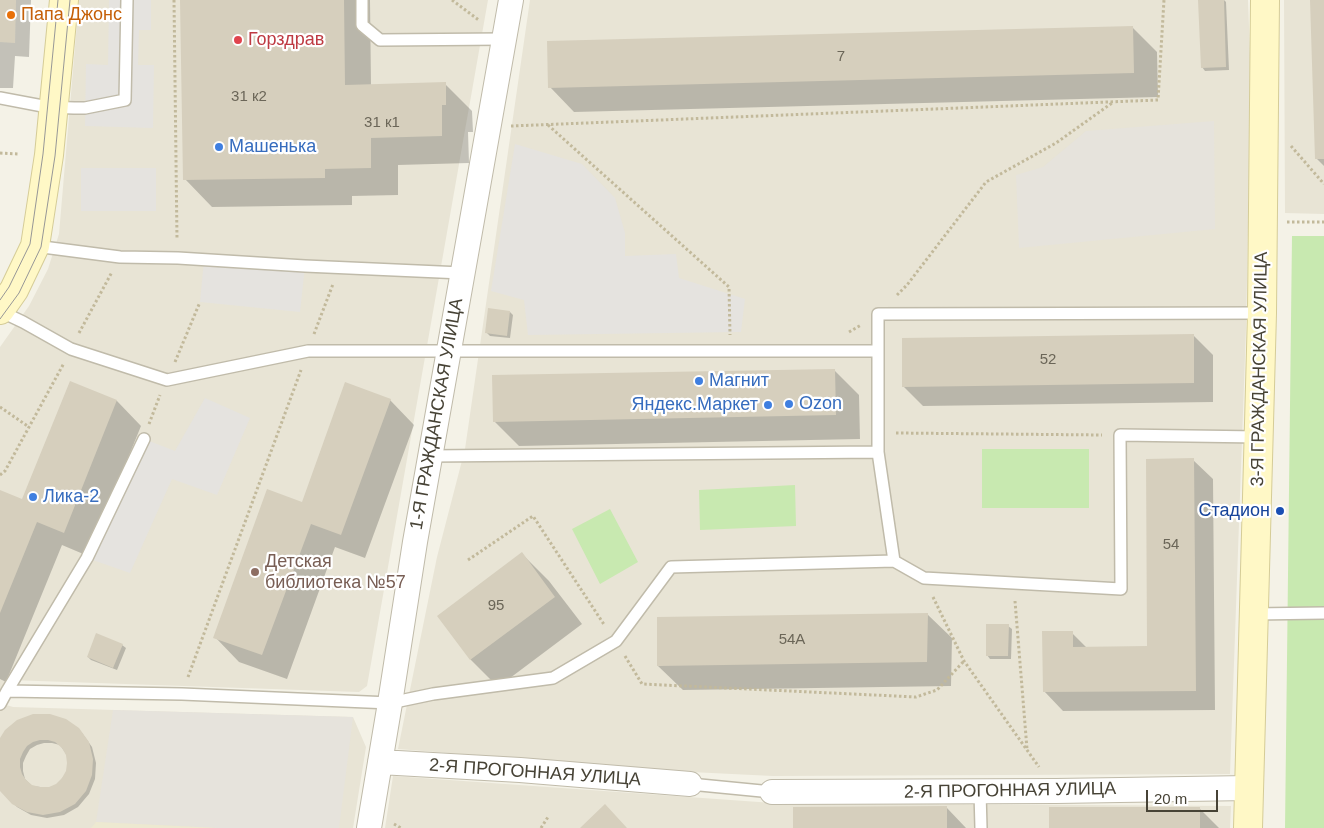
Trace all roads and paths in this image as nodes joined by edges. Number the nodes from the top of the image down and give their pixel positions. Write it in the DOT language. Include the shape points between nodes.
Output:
graph roads {
  1 [pos="64,0"];
  2 [pos="127,0"];
  3 [pos="174,0"];
  4 [pos="362,0"];
  5 [pos="511,0"];
  6 [pos="1164,0"];
  7 [pos="1265,0"];
  8 [pos="504,40"];
  9 [pos="0,98"];
  10 [pos="1113,102"];
  11 [pos="54,107"];
  12 [pos="548,124"];
  13 [pos="488,127"];
  14 [pos="1291,146"];
  15 [pos="0,153"];
  16 [pos="18,154"];
  17 [pos="1324,184"];
  18 [pos="1286,222"];
  19 [pos="1324,222"];
  20 [pos="35,246"];
  21 [pos="178,258"];
  22 [pos="338,267"];
  23 [pos="462,272"];
  24 [pos="0,310"];
  25 [pos="1262,313"];
  26 [pos="878,314"];
  27 [pos="308,350"];
  28 [pos="449,351"];
  29 [pos="730,351"];
  30 [pos="878,351"];
  31 [pos="0,407"];
  32 [pos="29,427"];
  33 [pos="878,433"];
  34 [pos="1120,435"];
  35 [pos="1259,437"];
  36 [pos="144,439"];
  37 [pos="878,452"];
  38 [pos="430,456"];
  39 [pos="468,560"];
  40 [pos="894,561"];
  41 [pos="924,578"];
  42 [pos="1013,583"];
  43 [pos="1324,613"];
  44 [pos="1254,614"];
  45 [pos="616,641"];
  46 [pos="964,661"];
  47 [pos="7,691"];
  48 [pos="182,694"];
  49 [pos="390,703"];
  50 [pos="0,704"];
  51 [pos="1027,751"];
  52 [pos="380,762"];
  53 [pos="690,784"];
  54 [pos="1249,788"];
  55 [pos="1056,791"];
  56 [pos="772,792"];
  57 [pos="980,792"];
  58 [pos="548,817"];
  59 [pos="369,828"];
  60 [pos="541,828"];
  61 [pos="981,828"];
  62 [pos="1248,828"];
  1 -- 11 [label="street"];
  2 -- 11 [label="lane" via="125,100 85,108"];
  3 -- 21 [label="path"];
  4 -- 8 [label="lane" via="362,25 380,40"];
  5 -- 8 [label="street, 1-Я ГРАЖДАНСКАЯ УЛИЦА"];
  6 -- 10 [label="path" via="1158,100"];
  7 -- 25 [label="street, 3-Я ГРАЖДАНСКАЯ УЛИЦА"];
  8 -- 13 [label="street, 1-Я ГРАЖДАНСКАЯ УЛИЦА"];
  9 -- 11 [label="lane"];
  10 -- 12 [label="path"];
  10 -- 26 [label="path" via="1056,143 986,182 908,285"];
  11 -- 20 [label="street"];
  12 -- 13 [label="path"];
  12 -- 29 [label="path" via="729,287"];
  13 -- 23 [label="street, 1-Я ГРАЖДАНСКАЯ УЛИЦА"];
  14 -- 17 [label="path"];
  15 -- 16 [label="path"];
  18 -- 19 [label="path"];
  20 -- 21 [label="lane" via="120,256"];
  20 -- 24 [label="street" via="14,290"];
  21 -- 22 [label="lane"];
  22 -- 23 [label="lane"];
  22 -- 27 [label="path"];
  23 -- 28 [label="street, 1-Я ГРАЖДАНСКАЯ УЛИЦА"];
  24 -- 27 [label="lane" via="71,349 167,380"];
  25 -- 26 [label="lane"];
  25 -- 35 [label="street, 3-Я ГРАЖДАНСКАЯ УЛИЦА"];
  26 -- 30 [label="lane"];
  27 -- 28 [label="lane"];
  27 -- 48 [label="path"];
  28 -- 29 [label="lane"];
  28 -- 38 [label="street, 1-Я ГРАЖДАНСКАЯ УЛИЦА"];
  29 -- 30 [label="lane"];
  30 -- 33 [label="lane"];
  31 -- 32 [label="path"];
  33 -- 34 [label="path"];
  33 -- 37 [label="lane"];
  34 -- 35 [label="lane"];
  34 -- 42 [label="lane" via="1121,589"];
  35 -- 44 [label="street, 3-Я ГРАЖДАНСКАЯ УЛИЦА"];
  36 -- 47 [label="lane" via="87,558"];
  37 -- 38 [label="lane"];
  37 -- 40 [label="lane"];
  38 -- 49 [label="street, 1-Я ГРАЖДАНСКАЯ УЛИЦА"];
  39 -- 45 [label="path" via="533,516"];
  40 -- 41 [label="lane"];
  40 -- 45 [label="lane" via="671,567"];
  41 -- 42 [label="lane"];
  41 -- 46 [label="path"];
  42 -- 51 [label="path"];
  43 -- 44 [label="lane"];
  44 -- 54 [label="street, 3-Я ГРАЖДАНСКАЯ УЛИЦА"];
  45 -- 46 [label="path" via="642,684 916,697 936,690"];
  45 -- 49 [label="lane" via="553,678"];
  46 -- 51 [label="path"];
  47 -- 48 [label="lane"];
  47 -- 50 [label="lane"];
  48 -- 49 [label="lane"];
  49 -- 52 [label="street, 1-Я ГРАЖДАНСКАЯ УЛИЦА"];
  51 -- 55 [label="path"];
  52 -- 53 [label="street, 2-Я ПРОГОННАЯ УЛИЦА"];
  52 -- 59 [label="street, 1-Я ГРАЖДАНСКАЯ УЛИЦА"];
  53 -- 56 [label="lane"];
  54 -- 55 [label="street, 2-Я ПРОГОННАЯ УЛИЦА"];
  54 -- 62 [label="street, 3-Я ГРАЖДАНСКАЯ УЛИЦА"];
  55 -- 57 [label="street, 2-Я ПРОГОННАЯ УЛИЦА"];
  56 -- 57 [label="street, 2-Я ПРОГОННАЯ УЛИЦА"];
  57 -- 61 [label="lane"];
  58 -- 60 [label="path"];
}
